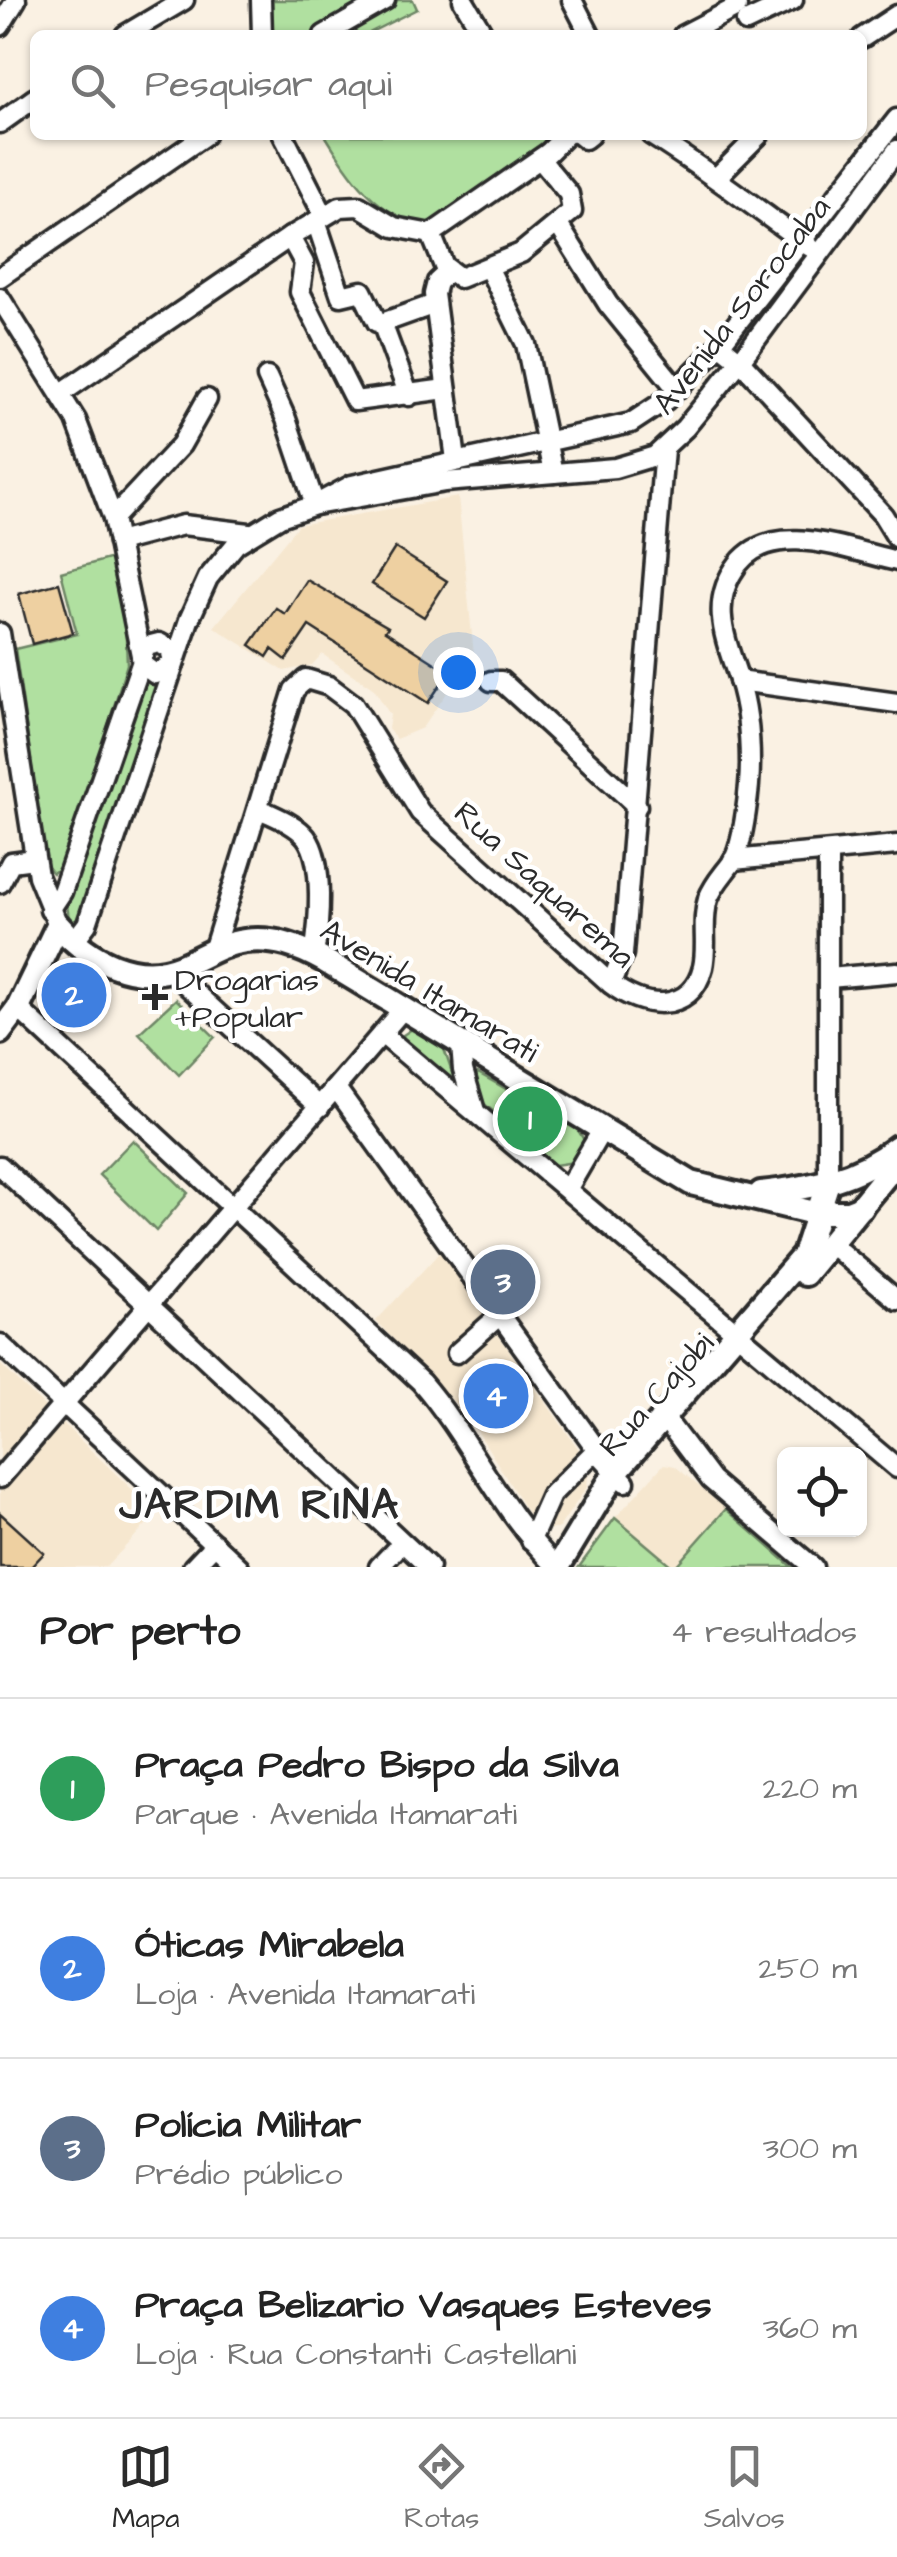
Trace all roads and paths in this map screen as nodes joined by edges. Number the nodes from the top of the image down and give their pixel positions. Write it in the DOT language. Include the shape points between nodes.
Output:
graph roads {
  1 [pos="16,0"];
  2 [pos="184,0"];
  3 [pos="261,0"];
  4 [pos="385,0"];
  5 [pos="463,0"];
  6 [pos="572,0"];
  7 [pos="794,0"];
  8 [pos="897,15"];
  9 [pos="742,16"];
  10 [pos="0,26"];
  11 [pos="133,30"];
  12 [pos="262,30"];
  13 [pos="333,30"];
  14 [pos="481,30"];
  15 [pos="587,30"];
  16 [pos="699,30"];
  17 [pos="867,35"];
  18 [pos="30,101"];
  19 [pos="897,119"];
  20 [pos="0,122"];
  21 [pos="198,140"];
  22 [pos="285,140"];
  23 [pos="660,140"];
  24 [pos="753,140"];
  25 [pos="552,144"];
  26 [pos="897,150"];
  27 [pos="718,176"];
  28 [pos="320,219"];
  29 [pos="559,226"];
  30 [pos="431,234"];
  31 [pos="290,236"];
  32 [pos="802,241"];
  33 [pos="820,254"];
  34 [pos="489,269"];
  35 [pos="449,271"];
  36 [pos="0,278"];
  37 [pos="0,298"];
  38 [pos="435,304"];
  39 [pos="382,324"];
  40 [pos="720,345"];
  41 [pos="740,360"];
  42 [pos="267,377"];
  43 [pos="446,389"];
  44 [pos="678,389"];
  45 [pos="63,392"];
  46 [pos="409,396"];
  47 [pos="207,400"];
  48 [pos="546,442"];
  49 [pos="664,449"];
  50 [pos="456,460"];
  51 [pos="553,473"];
  52 [pos="314,506"];
  53 [pos="113,518"];
  54 [pos="249,533"];
  55 [pos="897,538"];
  56 [pos="118,542"];
  57 [pos="897,561"];
  58 [pos="136,619"];
  59 [pos="189,620"];
  60 [pos="0,633"];
  61 [pos="158,643"];
  62 [pos="142,660"];
  63 [pos="172,663"];
  64 [pos="492,681"];
  65 [pos="739,681"];
  66 [pos="897,703"];
  67 [pos="637,806"];
  68 [pos="258,808"];
  69 [pos="897,845"];
  70 [pos="828,852"];
  71 [pos="6,859"];
  72 [pos="34,859"];
  73 [pos="734,860"];
  74 [pos="0,882"];
  75 [pos="61,925"];
  76 [pos="207,952"];
  77 [pos="314,955"];
  78 [pos="170,970"];
  79 [pos="897,972"];
  80 [pos="829,978"];
  81 [pos="611,984"];
  82 [pos="206,1002"];
  83 [pos="18,1008"];
  84 [pos="403,1009"];
  85 [pos="1,1029"];
  86 [pos="382,1034"];
  87 [pos="461,1044"];
  88 [pos="336,1088"];
  89 [pos="320,1107"];
  90 [pos="475,1110"];
  91 [pos="602,1130"];
  92 [pos="831,1144"];
  93 [pos="897,1148"];
  94 [pos="897,1162"];
  95 [pos="0,1166"];
  96 [pos="854,1172"];
  97 [pos="828,1182"];
  98 [pos="568,1188"];
  99 [pos="742,1195"];
  100 [pos="864,1204"];
  101 [pos="234,1208"];
  102 [pos="826,1224"];
  103 [pos="897,1300"];
  104 [pos="150,1306"];
  105 [pos="500,1315"];
  106 [pos="742,1335"];
  107 [pos="0,1344"];
  108 [pos="457,1353"];
  109 [pos="67,1406"];
  110 [pos="668,1420"];
  111 [pos="596,1449"];
  112 [pos="897,1468"];
  113 [pos="0,1478"];
  114 [pos="616,1481"];
  115 [pos="531,1540"];
  116 [pos="402,1542"];
  117 [pos="214,1544"];
  118 [pos="193,1567"];
  119 [pos="239,1567"];
  120 [pos="380,1567"];
  121 [pos="429,1567"];
  122 [pos="557,1567"];
  123 [pos="813,1567"];
  1 -- 10 [label="street"];
  2 -- 11 [label="street"];
  3 -- 12 [label="street"];
  4 -- 13 [label="street"];
  5 -- 14 [label="street"];
  6 -- 15 [label="street"];
  7 -- 9 [label="street"];
  8 -- 17 [label="street"];
  9 -- 16 [label="street"];
  18 -- 20 [label="street"];
  19 -- 32 [label="street, Avenida Sorocaba"];
  21 -- 36 [label="street"];
  22 -- 28 [label="street"];
  23 -- 27 [label="street"];
  24 -- 27 [label="street"];
  25 -- 29 [label="street" via="572,200"];
  25 -- 30 [label="street"];
  26 -- 33 [label="street, Avenida Sorocaba"];
  27 -- 32 [label="street"];
  28 -- 30 [label="street" via="340,207 359,206 394,227"];
  28 -- 31 [label="street"];
  28 -- 39 [label="street" via="341,296 362,291"];
  29 -- 34 [label="street"];
  29 -- 44 [label="street" via="608,304"];
  30 -- 35 [label="street"];
  31 -- 45 [label="street"];
  31 -- 46 [label="street" via="304,263 300,292 355,401"];
  32 -- 33 [label="street"];
  32 -- 40 [label="street, Avenida Sorocaba"];
  33 -- 41 [label="street, Avenida Sorocaba"];
  34 -- 35 [label="street" via="460,278"];
  34 -- 48 [label="street" via="526,344"];
  35 -- 38 [label="street" via="434,287"];
  37 -- 45 [label="street"];
  38 -- 39 [label="street"];
  38 -- 43 [label="street"];
  39 -- 46 [label="street"];
  40 -- 41 [label="street"];
  40 -- 44 [label="street, Avenida Sorocaba"];
  41 -- 49 [label="street, Avenida Sorocaba"];
  41 -- 55 [label="street"];
  42 -- 52 [label="street"];
  43 -- 46 [label="street"];
  43 -- 50 [label="street"];
  44 -- 48 [label="street, Avenida Sorocaba" via="632,423"];
  45 -- 53 [label="street"];
  47 -- 53 [label="street" via="181,445"];
  48 -- 50 [label="street, Avenida Sorocaba"];
  48 -- 51 [label="street"];
  49 -- 51 [label="street, Avenida Sorocaba" via="628,466"];
  49 -- 67 [label="street"];
  50 -- 52 [label="street, Avenida Sorocaba" via="352,485"];
  51 -- 52 [label="street, Avenida Sorocaba" via="445,482"];
  52 -- 54 [label="street, Avenida Sorocaba"];
  53 -- 56 [label="street"];
  54 -- 56 [label="street" via="183,525"];
  54 -- 59 [label="street, Avenida Sorocaba" via="214,570"];
  56 -- 58 [label="street"];
  57 -- 65 [label="street, Rua Saquarema" via="788,539 739,563 720,610"];
  58 -- 61 [label="street"];
  58 -- 62 [label="street"];
  59 -- 61 [label="street, Avenida Sorocaba"];
  59 -- 63 [label="street, Avenida Sorocaba"];
  60 -- 72 [label="street"];
  61 -- 62 [label="street" via="144,649"];
  61 -- 63 [label="street" via="170,649"];
  62 -- 63 [label="street" via="155,674"];
  62 -- 75 [label="street" via="62,892"];
  63 -- 75 [label="street, Avenida Sorocaba" via="87,924"];
  64 -- 67 [label="street" via="501,682"];
  65 -- 66 [label="street"];
  65 -- 73 [label="street, Rua Saquarema" via="750,766"];
  67 -- 81 [label="street" via="623,954"];
  68 -- 76 [label="street"];
  68 -- 77 [label="street" via="300,831 310,845 320,922"];
  68 -- 81 [label="street, Rua Saquarema" via="294,690 301,681 316,680 354,704 420,812"];
  69 -- 70 [label="street"];
  70 -- 73 [label="street"];
  70 -- 80 [label="street"];
  71 -- 72 [label="street"];
  71 -- 74 [label="street"];
  72 -- 75 [label="street"];
  73 -- 81 [label="street, Rua Saquarema" via="709,896 696,982 658,1004 636,1002"];
  75 -- 78 [label="main road, Avenida Itamarati" via="123,970"];
  75 -- 83 [label="main road"];
  76 -- 77 [label="main road, Avenida Itamarati" via="264,940"];
  76 -- 78 [label="main road, Avenida Itamarati"];
  76 -- 82 [label="street"];
  77 -- 84 [label="main road, Avenida Itamarati"];
  78 -- 82 [label="street"];
  79 -- 80 [label="street"];
  80 -- 92 [label="street"];
  82 -- 89 [label="street"];
  83 -- 85 [label="main road"];
  83 -- 101 [label="street"];
  84 -- 86 [label="street"];
  84 -- 87 [label="main road, Avenida Itamarati"];
  86 -- 88 [label="street"];
  86 -- 90 [label="street"];
  87 -- 90 [label="street"];
  87 -- 91 [label="main road, Avenida Itamarati"];
  88 -- 89 [label="street"];
  88 -- 105 [label="street"];
  89 -- 101 [label="street"];
  90 -- 98 [label="street"];
  91 -- 98 [label="street"];
  91 -- 99 [label="main road, Avenida Itamarati" via="691,1183"];
  92 -- 96 [label="street"];
  92 -- 97 [label="street"];
  93 -- 96 [label="main road"];
  94 -- 100 [label="main road"];
  95 -- 104 [label="street"];
  96 -- 97 [label="main road, Avenida Itamarati"];
  96 -- 100 [label="main road" via="866,1184"];
  97 -- 99 [label="main road, Avenida Itamarati"];
  97 -- 102 [label="main road"];
  98 -- 106 [label="street"];
  99 -- 102 [label="main road, Avenida Itamarati"];
  100 -- 102 [label="main road, Rua Cajobi"];
  101 -- 104 [label="street"];
  101 -- 115 [label="street" via="431,1394"];
  102 -- 103 [label="street"];
  102 -- 106 [label="main road, Rua Cajobi"];
  104 -- 109 [label="street"];
  104 -- 116 [label="street"];
  105 -- 108 [label="street"];
  105 -- 111 [label="street"];
  106 -- 110 [label="main road, Rua Cajobi"];
  106 -- 112 [label="street"];
  107 -- 109 [label="street"];
  109 -- 113 [label="street"];
  109 -- 117 [label="street"];
  110 -- 114 [label="main road, Rua Cajobi"];
  110 -- 123 [label="street" via="703,1472"];
  111 -- 114 [label="street"];
  111 -- 115 [label="street" via="550,1494"];
  114 -- 122 [label="main road, Rua Cajobi"];
  115 -- 122 [label="street"];
  116 -- 120 [label="street"];
  116 -- 121 [label="street"];
  117 -- 118 [label="street"];
  117 -- 119 [label="street"];
}
